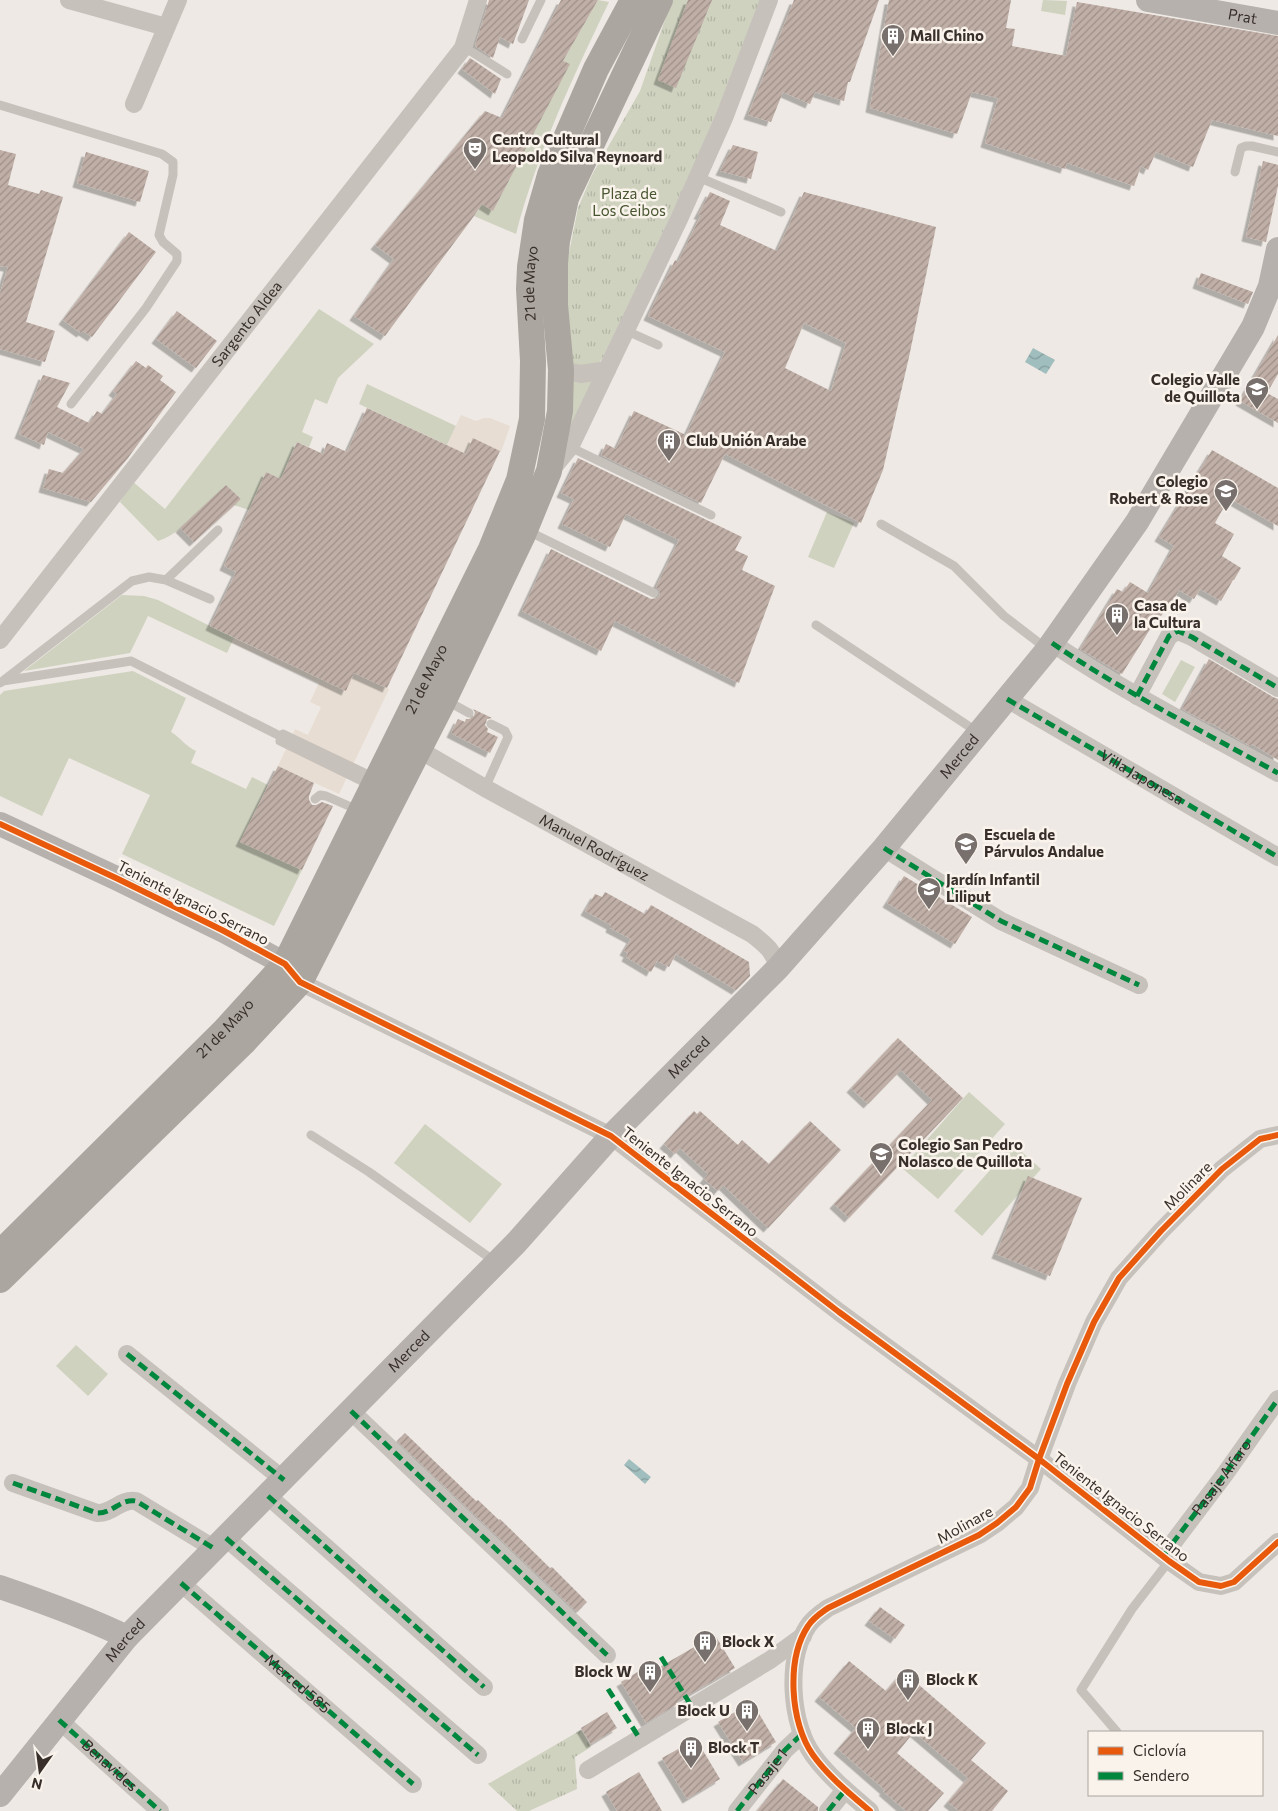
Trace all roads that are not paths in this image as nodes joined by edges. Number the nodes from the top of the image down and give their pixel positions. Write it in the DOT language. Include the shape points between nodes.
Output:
graph roads {
  1 [pos="69,0"];
  2 [pos="178,0"];
  3 [pos="478,0"];
  4 [pos="541,0"];
  5 [pos="633,0"];
  6 [pos="660,0"];
  7 [pos="769,0"];
  8 [pos="1148,0"];
  9 [pos="1278,23"];
  10 [pos="166,27"];
  11 [pos="522,39"];
  12 [pos="463,48"];
  13 [pos="507,74"];
  14 [pos="134,104"];
  15 [pos="0,105"];
  16 [pos="1278,152"];
  17 [pos="1235,172"];
  18 [pos="698,177"];
  19 [pos="781,212"];
  20 [pos="1278,249"];
  21 [pos="626,331"];
  22 [pos="658,345"];
  23 [pos="561,370"];
  24 [pos="607,370"];
  25 [pos="71,404"];
  26 [pos="570,447"];
  27 [pos="549,471"];
  28 [pos="711,515"];
  29 [pos="881,524"];
  30 [pos="218,530"];
  31 [pos="525,530"];
  32 [pos="166,580"];
  33 [pos="654,593"];
  34 [pos="210,599"];
  35 [pos="816,625"];
  36 [pos="0,640"];
  37 [pos="1050,646"];
  38 [pos="2,682"];
  39 [pos="1278,688"];
  40 [pos="1137,696"];
  41 [pos="1007,699"];
  42 [pos="444,700"];
  43 [pos="469,713"];
  44 [pos="491,724"];
  45 [pos="979,733"];
  46 [pos="409,744"];
  47 [pos="1278,773"];
  48 [pos="376,783"];
  49 [pos="485,788"];
  50 [pos="315,799"];
  51 [pos="361,812"];
  52 [pos="0,824"];
  53 [pos="884,848"];
  54 [pos="1278,857"];
  55 [pos="778,968"];
  56 [pos="292,973"];
  57 [pos="1139,985"];
  58 [pos="311,1135"];
  59 [pos="1278,1135"];
  60 [pos="611,1136"];
  61 [pos="0,1253"];
  62 [pos="497,1263"];
  63 [pos="0,1280"];
  64 [pos="127,1354"];
  65 [pos="1278,1399"];
  66 [pos="351,1411"];
  67 [pos="1039,1459"];
  68 [pos="13,1484"];
  69 [pos="276,1488"];
  70 [pos="1278,1542"];
  71 [pos="220,1544"];
  72 [pos="1166,1558"];
  73 [pos="180,1584"];
  74 [pos="0,1588"];
  75 [pos="803,1636"];
  76 [pos="127,1637"];
  77 [pos="607,1655"];
  78 [pos="484,1687"];
  79 [pos="59,1720"];
  80 [pos="1117,1731"];
  81 [pos="802,1734"];
  82 [pos="478,1755"];
  83 [pos="588,1770"];
  84 [pos="413,1784"];
  85 [pos="845,1790"];
  86 [pos="0,1795"];
  87 [pos="160,1811"];
  88 [pos="737,1811"];
  89 [pos="828,1811"];
  90 [pos="870,1811"];
  1 -- 10 [label="street"];
  2 -- 10 [label="street"];
  3 -- 12 [label="street, Sargento Aldea"];
  4 -- 11 [label="lane"];
  5 -- 46 [label="main road, 21 de Mayo" via="593,78 550,176 537,220 529,289 534,360 533,407 519,480"];
  6 -- 23 [label="main road, 21 de Mayo" via="566,198 555,263"];
  7 -- 18 [label="street, 21 de Mayo"];
  8 -- 9 [label="main road, Prat"];
  10 -- 14 [label="street"];
  12 -- 13 [label="lane"];
  12 -- 36 [label="street, Sargento Aldea"];
  15 -- 25 [label="lane" via="162,154 173,162 174,175 159,235 177,254 178,261 146,308"];
  16 -- 17 [label="lane" via="1246,146 1241,148"];
  18 -- 19 [label="lane"];
  18 -- 21 [label="street, 21 de Mayo"];
  20 -- 37 [label="main road, Merced" via="1270,286 1259,314 1230,368 1137,522"];
  21 -- 22 [label="lane"];
  21 -- 24 [label="street, 21 de Mayo"];
  23 -- 24 [label="street" via="581,374"];
  23 -- 27 [label="main road, 21 de Mayo" via="560,411"];
  24 -- 26 [label="street, 21 de Mayo"];
  26 -- 27 [label="street, 21 de Mayo"];
  26 -- 28 [label="lane"];
  27 -- 31 [label="main road, 21 de Mayo"];
  29 -- 37 [label="lane" via="954,566 1004,616"];
  30 -- 32 [label="lane"];
  31 -- 33 [label="lane"];
  31 -- 42 [label="main road, 21 de Mayo"];
  32 -- 34 [label="lane"];
  32 -- 38 [label="lane" via="149,577 132,581"];
  35 -- 45 [label="lane"];
  37 -- 40 [label="street"];
  37 -- 41 [label="main road, Merced"];
  38 -- 48 [label="lane" via="131,661"];
  39 -- 40 [label="street" via="1178,631 1170,636"];
  40 -- 47 [label="street"];
  41 -- 45 [label="main road, Merced"];
  41 -- 54 [label="street, Villa Japonesa"];
  42 -- 43 [label="lane"];
  42 -- 46 [label="main road, 21 de Mayo"];
  44 -- 49 [label="lane" via="505,731 508,737"];
  45 -- 53 [label="main road, Merced"];
  46 -- 48 [label="main road, 21 de Mayo"];
  46 -- 49 [label="street, Manuel Rodríguez"];
  46 -- 56 [label="main road, 21 de Mayo"];
  48 -- 51 [label="main road, 21 de Mayo"];
  49 -- 55 [label="street, Manuel Rodríguez" via="752,934 770,948"];
  50 -- 51 [label="lane" via="320,795 326,796"];
  51 -- 56 [label="main road, 21 de Mayo"];
  52 -- 56 [label="main road, Teniente Ignacio Serrano" via="224,931"];
  53 -- 55 [label="main road, Merced"];
  53 -- 57 [label="street" via="1001,921"];
  55 -- 60 [label="main road, Merced"];
  56 -- 60 [label="street, Teniente Ignacio Serrano"];
  56 -- 61 [label="main road, 21 de Mayo" via="224,1031"];
  56 -- 63 [label="main road, 21 de Mayo" via="243,1044"];
  58 -- 62 [label="lane"];
  59 -- 67 [label="street, Molinare" via="1260,1139 1222,1169 1119,1278 1086,1340"];
  60 -- 62 [label="main road, Merced"];
  60 -- 67 [label="street, Teniente Ignacio Serrano" via="839,1312"];
  62 -- 66 [label="main road, Merced"];
  64 -- 69 [label="street"];
  65 -- 72 [label="street, Pasaje Alfaro"];
  66 -- 69 [label="main road, Merced"];
  66 -- 77 [label="street"];
  67 -- 72 [label="street, Teniente Ignacio Serrano"];
  67 -- 75 [label="street, Molinare" via="1030,1488 1016,1507 997,1523 979,1535 828,1608 809,1625"];
  68 -- 71 [label="street" via="97,1513 108,1512 128,1500 136,1501"];
  69 -- 71 [label="main road, Merced"];
  69 -- 78 [label="street"];
  70 -- 72 [label="street, Teniente Ignacio Serrano" via="1234,1582 1221,1586 1199,1582"];
  71 -- 73 [label="main road, Merced"];
  71 -- 82 [label="street"];
  72 -- 80 [label="lane" via="1081,1690"];
  73 -- 76 [label="main road, Merced"];
  73 -- 84 [label="street, Merced 585"];
  74 -- 76 [label="main road" via="60,1607"];
  75 -- 81 [label="street, Molinare" via="797,1655 794,1698"];
  75 -- 83 [label="street" via="770,1660"];
  76 -- 79 [label="main road, Merced"];
  79 -- 86 [label="main road, Merced"];
  79 -- 87 [label="street, Benavides"];
  81 -- 85 [label="street, Molinare" via="812,1754"];
  81 -- 88 [label="street, Pasaje 1" via="785,1750"];
  85 -- 89 [label="street"];
  85 -- 90 [label="street, Molinare"];
}
